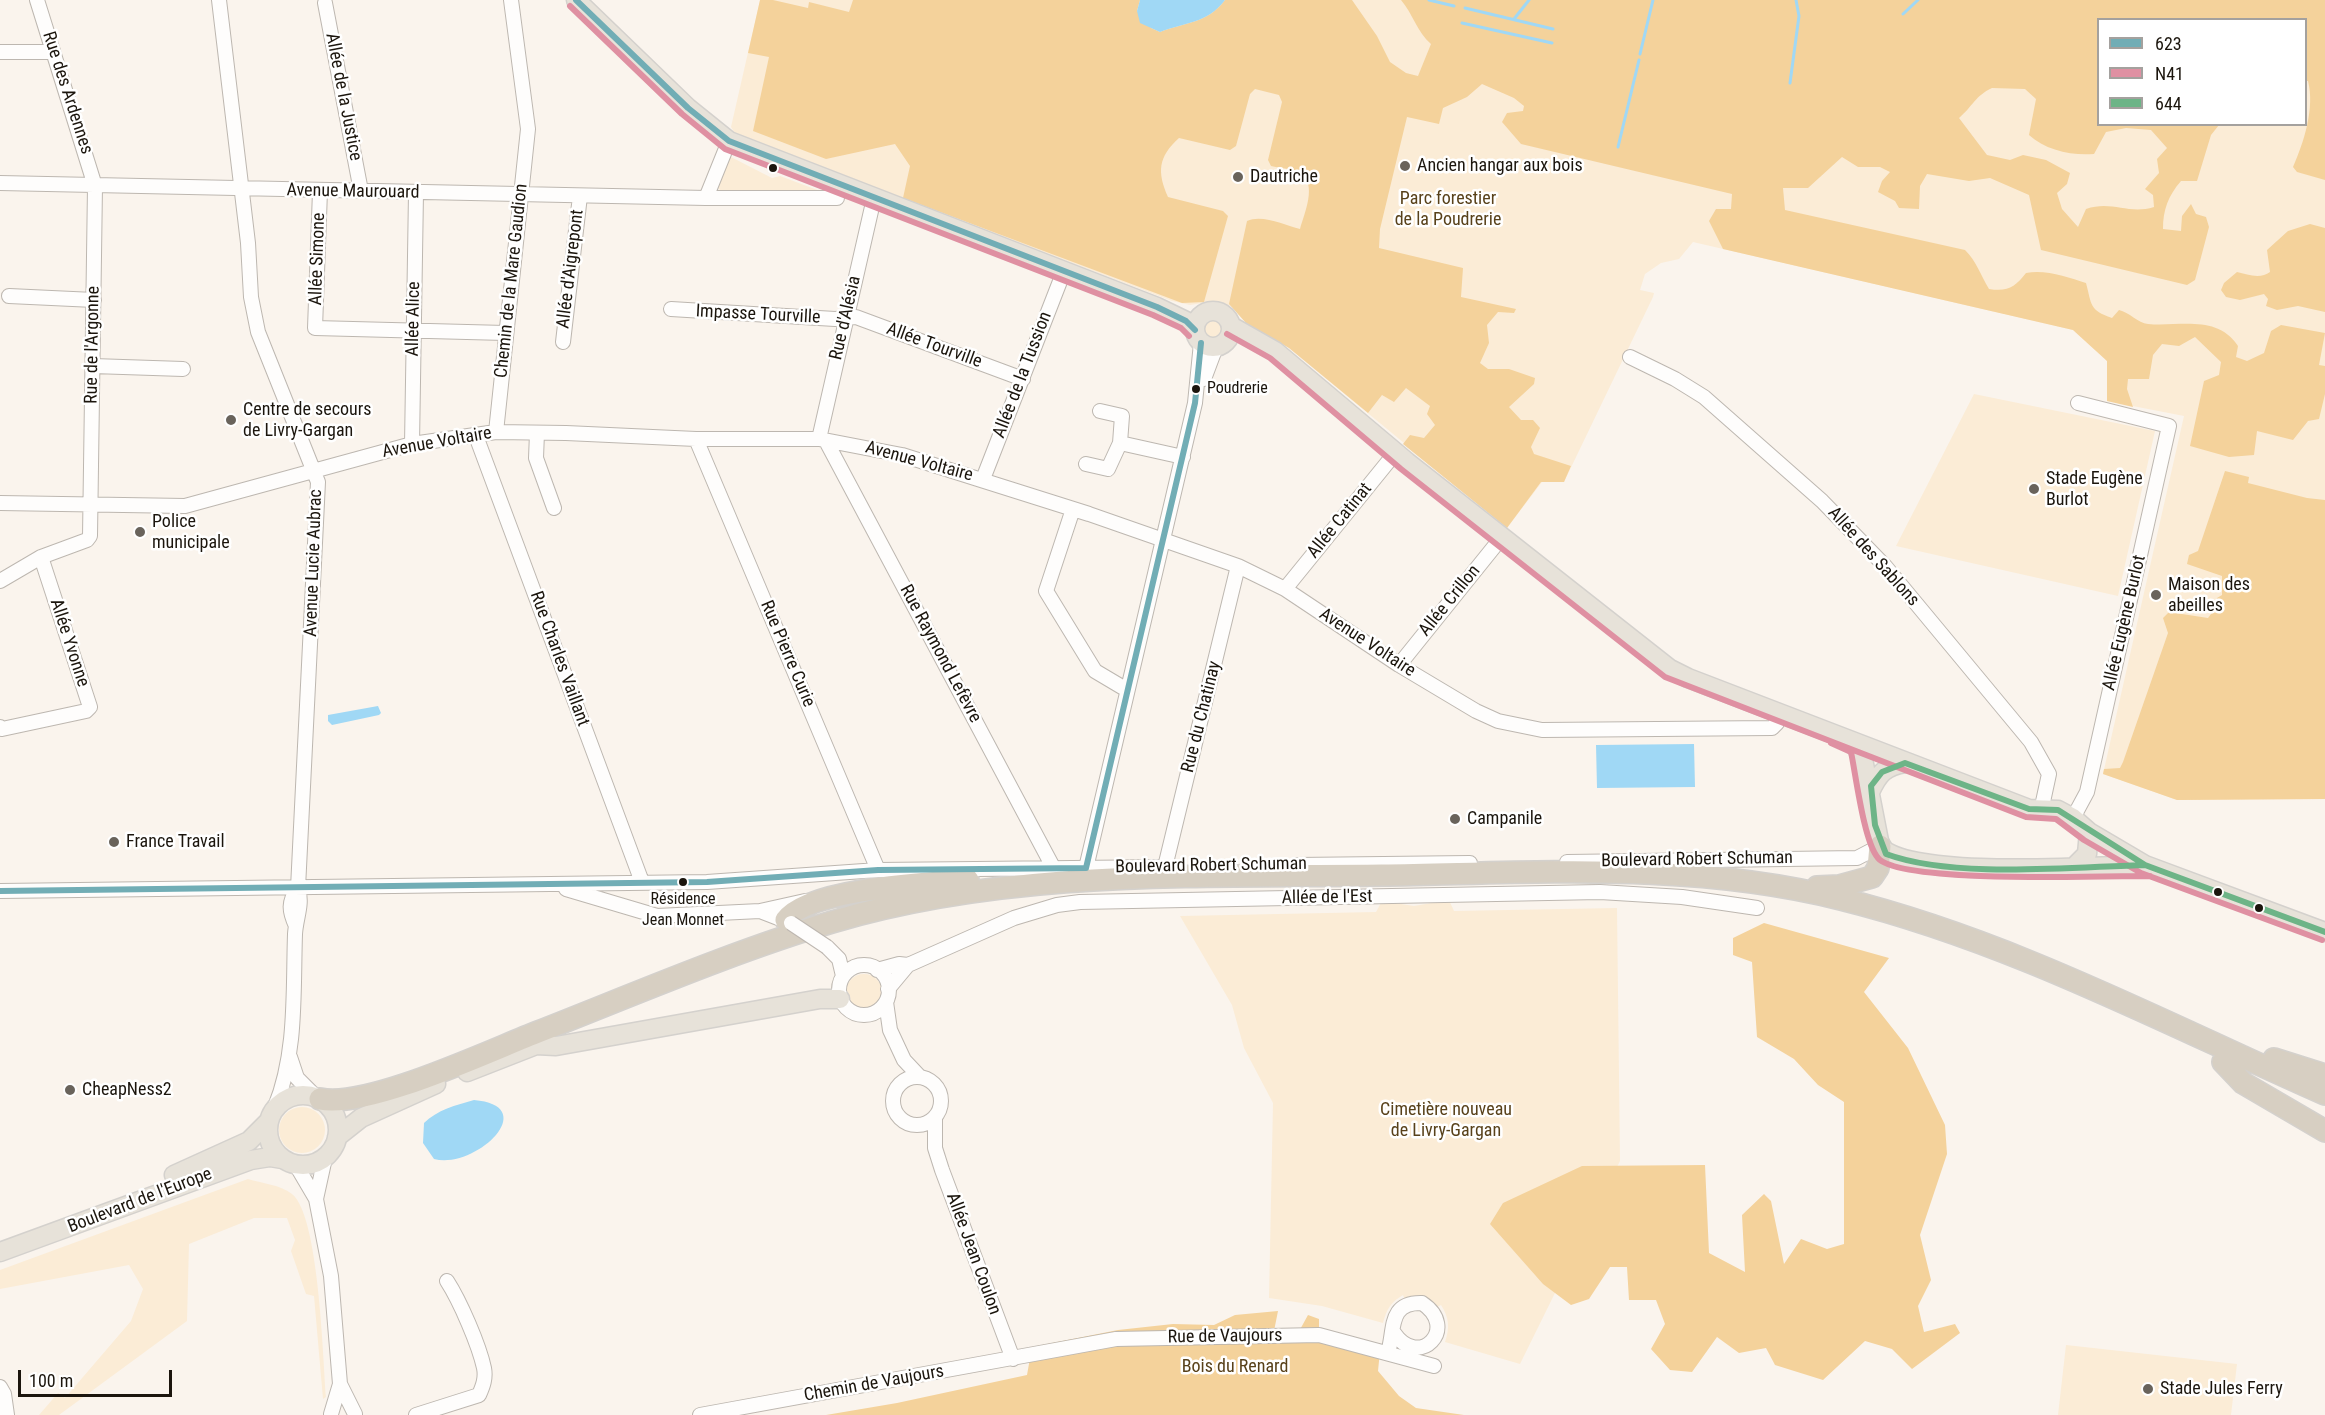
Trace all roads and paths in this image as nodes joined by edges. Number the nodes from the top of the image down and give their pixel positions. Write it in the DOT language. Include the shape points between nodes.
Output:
graph roads {
  1 [pos="37,0"];
  2 [pos="219,0"];
  3 [pos="511,0"];
  4 [pos="576,0"];
  5 [pos="326,3"];
  6 [pos="0,52"];
  7 [pos="52,52"];
  8 [pos="729,141"];
  9 [pos="0,183"];
  10 [pos="95,186"];
  11 [pos="241,187"];
  12 [pos="320,191"];
  13 [pos="361,191"];
  14 [pos="416,193"];
  15 [pos="520,195"];
  16 [pos="580,196"];
  17 [pos="706,198"];
  18 [pos="837,198"];
  19 [pos="873,198"];
  20 [pos="1064,271"];
  21 [pos="9,296"];
  22 [pos="94,300"];
  23 [pos="671,309"];
  24 [pos="845,318"];
  25 [pos="413,332"];
  26 [pos="505,333"];
  27 [pos="1212,334"];
  28 [pos="562,342"];
  29 [pos="1630,357"];
  30 [pos="93,366"];
  31 [pos="183,369"];
  32 [pos="1023,379"];
  33 [pos="2078,403"];
  34 [pos="1100,411"];
  35 [pos="496,432"];
  36 [pos="537,433"];
  37 [pos="476,436"];
  38 [pos="696,439"];
  39 [pos="823,440"];
  40 [pos="1120,443"];
  41 [pos="412,444"];
  42 [pos="1396,452"];
  43 [pos="1183,458"];
  44 [pos="1086,464"];
  45 [pos="315,469"];
  46 [pos="983,479"];
  47 [pos="0,503"];
  48 [pos="91,504"];
  49 [pos="554,508"];
  50 [pos="1073,509"];
  51 [pos="1502,537"];
  52 [pos="1162,539"];
  53 [pos="41,557"];
  54 [pos="1238,567"];
  55 [pos="0,580"];
  56 [pos="1285,589"];
  57 [pos="1399,665"];
  58 [pos="1127,690"];
  59 [pos="1780,714"];
  60 [pos="0,727"];
  61 [pos="1853,742"];
  62 [pos="1905,763"];
  63 [pos="1870,792"];
  64 [pos="2041,811"];
  65 [pos="2073,818"];
  66 [pos="2089,832"];
  67 [pos="1880,846"];
  68 [pos="2145,865"];
  69 [pos="1165,867"];
  70 [pos="1086,868"];
  71 [pos="2073,868"];
  72 [pos="878,870"];
  73 [pos="1048,875"];
  74 [pos="642,882"];
  75 [pos="627,883"];
  76 [pos="551,885"];
  77 [pos="1770,885"];
  78 [pos="298,888"];
  79 [pos="0,891"];
  80 [pos="813,901"];
  81 [pos="1757,908"];
  82 [pos="636,911"];
  83 [pos="760,911"];
  84 [pos="788,922"];
  85 [pos="2325,932"];
  86 [pos="831,949"];
  87 [pos="908,965"];
  88 [pos="871,968"];
  89 [pos="843,976"];
  90 [pos="887,995"];
  91 [pos="840,999"];
  92 [pos="869,1014"];
  93 [pos="890,1030"];
  94 [pos="2198,1038"];
  95 [pos="536,1046"];
  96 [pos="290,1057"];
  97 [pos="904,1060"];
  98 [pos="2223,1062"];
  99 [pos="2325,1075"];
  100 [pos="920,1077"];
  101 [pos="902,1083"];
  102 [pos="2325,1094"];
  103 [pos="318,1098"];
  104 [pos="2325,1108"];
  105 [pos="272,1115"];
  106 [pos="934,1117"];
  107 [pos="916,1124"];
  108 [pos="2325,1131"];
  109 [pos="338,1137"];
  110 [pos="935,1148"];
  111 [pos="325,1158"];
  112 [pos="289,1162"];
  113 [pos="316,1199"];
  114 [pos="0,1239"];
  115 [pos="0,1252"];
  116 [pos="447,1281"];
  117 [pos="1394,1333"];
  118 [pos="1430,1344"];
  119 [pos="1388,1353"];
  120 [pos="1013,1359"];
  121 [pos="340,1384"];
  122 [pos="0,1387"];
  123 [pos="7,1415"];
  124 [pos="330,1415"];
  125 [pos="356,1415"];
  126 [pos="416,1415"];
  127 [pos="700,1415"];
  1 -- 7 [label="street, Rue des Ardennes"];
  2 -- 11 [label="street, Avenue Lucie Aubrac"];
  3 -- 15 [label="street, Chemin de la Mare Gaudion" via="528,129"];
  4 -- 8 [label="main road" via="679,100"];
  5 -- 13 [label="street, Allée de la Justice"];
  6 -- 7 [label="street"];
  7 -- 10 [label="street, Rue des Ardennes"];
  8 -- 17 [label="street"];
  8 -- 19 [label="main road"];
  9 -- 10 [label="street, Avenue Maurouard"];
  10 -- 11 [label="street, Avenue Maurouard"];
  10 -- 22 [label="street, Rue de l'Argonne"];
  11 -- 12 [label="street, Avenue Maurouard"];
  11 -- 45 [label="street, Avenue Lucie Aubrac" via="258,332"];
  12 -- 13 [label="street, Avenue Maurouard"];
  12 -- 25 [label="street, Allée Simone" via="315,328"];
  13 -- 14 [label="street, Avenue Maurouard"];
  14 -- 15 [label="street, Avenue Maurouard"];
  14 -- 25 [label="street, Allée Alice"];
  15 -- 16 [label="street, Avenue Maurouard"];
  15 -- 26 [label="street, Chemin de la Mare Gaudion"];
  16 -- 17 [label="street, Avenue Maurouard"];
  16 -- 28 [label="street, Allée d'Aigrepont"];
  17 -- 18 [label="street, Avenue Maurouard"];
  19 -- 20 [label="main road"];
  19 -- 24 [label="street, Rue d'Alésia"];
  20 -- 27 [label="main road" via="1157,307"];
  20 -- 32 [label="street, Allée de la Tussion"];
  21 -- 22 [label="street"];
  22 -- 30 [label="street, Rue de l'Argonne"];
  23 -- 24 [label="street, Impasse Tourville"];
  24 -- 32 [label="street, Allée Tourville" via="864,320"];
  24 -- 39 [label="street, Rue d'Alésia"];
  25 -- 26 [label="street"];
  25 -- 41 [label="street, Allée Alice"];
  26 -- 35 [label="street, Chemin de la Mare Gaudion"];
  27 -- 42 [label="main road" via="1249,345 1296,370"];
  27 -- 43 [label="street"];
  29 -- 64 [label="street, Allée des Sablons" via="1704,397 1792,473 1885,566 2031,742 2049,774"];
  30 -- 31 [label="street"];
  30 -- 48 [label="street, Rue de l'Argonne"];
  32 -- 46 [label="street, Allée de la Tussion"];
  33 -- 65 [label="street, Allée Eugène Burlot" via="2169,426 2087,792"];
  34 -- 40 [label="street" via="1122,416"];
  35 -- 36 [label="street, Avenue Voltaire"];
  35 -- 37 [label="street, Avenue Voltaire"];
  36 -- 38 [label="street, Avenue Voltaire"];
  36 -- 49 [label="street" via="536,458"];
  37 -- 41 [label="street, Avenue Voltaire"];
  37 -- 74 [label="street, Rue Charles Vaillant"];
  38 -- 39 [label="street, Avenue Voltaire"];
  38 -- 72 [label="street, Rue Pierre Curie"];
  39 -- 46 [label="street, Avenue Voltaire" via="902,454"];
  39 -- 73 [label="street, Rue Raymond Lefèvre"];
  40 -- 43 [label="street"];
  40 -- 44 [label="street" via="1108,469"];
  41 -- 45 [label="street, Avenue Voltaire"];
  42 -- 51 [label="main road"];
  42 -- 56 [label="street, Allée Catinat"];
  43 -- 52 [label="street"];
  45 -- 48 [label="street, Avenue Voltaire" via="185,506"];
  45 -- 78 [label="street, Avenue Lucie Aubrac" via="318,495"];
  46 -- 50 [label="street, Avenue Voltaire"];
  47 -- 48 [label="street, Avenue Voltaire"];
  48 -- 53 [label="street, Rue de l'Argonne" via="87,540"];
  50 -- 52 [label="street, Avenue Voltaire"];
  50 -- 58 [label="street" via="1046,591 1095,671"];
  51 -- 57 [label="street, Allée Crillon"];
  51 -- 59 [label="main road" via="1670,669"];
  52 -- 54 [label="street, Avenue Voltaire"];
  52 -- 58 [label="street"];
  53 -- 55 [label="street"];
  53 -- 60 [label="street, Allée Yvonne" via="90,707 86,711"];
  54 -- 56 [label="street, Avenue Voltaire"];
  54 -- 69 [label="street, Rue du Chatinay"];
  56 -- 57 [label="street, Avenue Voltaire"];
  57 -- 59 [label="street, Avenue Voltaire" via="1476,711 1498,721 1542,730 1772,728"];
  58 -- 70 [label="street"];
  59 -- 61 [label="main road"];
  61 -- 62 [label="main road"];
  61 -- 63 [label="main road" via="1863,759"];
  62 -- 63 [label="main road" via="1886,768 1877,776"];
  62 -- 64 [label="main road"];
  63 -- 67 [label="main road"];
  64 -- 65 [label="main road" via="2058,810"];
  65 -- 66 [label="main road"];
  66 -- 68 [label="main road"];
  66 -- 71 [label="main road" via="2087,854"];
  67 -- 69 [label="street, Boulevard Robert Schuman" via="1857,858"];
  67 -- 71 [label="main road" via="1886,854 1911,862"];
  67 -- 77 [label="highway" via="1878,868 1872,877 1859,882 1818,887 1792,882"];
  68 -- 71 [label="main road"];
  68 -- 85 [label="main road"];
  69 -- 70 [label="street, Boulevard Robert Schuman"];
  70 -- 73 [label="street, Boulevard Robert Schuman"];
  72 -- 73 [label="street, Boulevard Robert Schuman"];
  72 -- 74 [label="street, Boulevard Robert Schuman" via="707,882"];
  73 -- 77 [label="highway" via="1141,878 1589,872 1672,874"];
  73 -- 80 [label="highway" via="904,885"];
  73 -- 103 [label="highway" via="836,921 750,950 408,1082 359,1098 335,1102"];
  74 -- 75 [label="street, Boulevard Robert Schuman"];
  75 -- 76 [label="street, Boulevard Robert Schuman"];
  75 -- 82 [label="street" via="627,897"];
  76 -- 78 [label="street, Boulevard Robert Schuman"];
  76 -- 82 [label="street"];
  77 -- 94 [label="highway" via="1838,898 1958,932"];
  78 -- 79 [label="street, Boulevard Robert Schuman"];
  78 -- 96 [label="street, Avenue Lucie Aubrac" via="290,899 296,926"];
  80 -- 83 [label="street"];
  80 -- 84 [label="highway" via="791,913"];
  81 -- 87 [label="street, Allée de l'Est" via="1693,898 1600,892 1080,902 1014,918"];
  82 -- 83 [label="street" via="657,916"];
  83 -- 84 [label="street"];
  84 -- 86 [label="street, bridge"];
  86 -- 88 [label="street"];
  86 -- 89 [label="street" via="842,963"];
  87 -- 88 [label="street, Allée de l'Est"];
  87 -- 90 [label="street, Allée de l'Est"];
  88 -- 89 [label="street" via="853,968"];
  88 -- 90 [label="street" via="885,977"];
  89 -- 91 [label="street"];
  90 -- 92 [label="street" via="879,1010"];
  90 -- 93 [label="street"];
  91 -- 92 [label="street" via="851,1012"];
  91 -- 95 [label="main road" via="820,999 556,1046"];
  92 -- 93 [label="street"];
  93 -- 97 [label="street"];
  94 -- 99 [label="highway" via="2230,1044"];
  94 -- 102 [label="highway"];
  95 -- 98 [label="highway" via="762,956 844,929 951,906 1096,891 1587,882 1696,885 1773,897 1899,927 1988,957"];
  95 -- 109 [label="main road" via="412,1093 361,1118"];
  96 -- 103 [label="street, Avenue Lucie Aubrac" via="297,1078"];
  96 -- 105 [label="street, Avenue Lucie Aubrac"];
  97 -- 100 [label="street"];
  97 -- 101 [label="street"];
  98 -- 104 [label="highway"];
  98 -- 108 [label="highway" via="2243,1083"];
  100 -- 101 [label="street"];
  100 -- 106 [label="street" via="939,1091 941,1105"];
  101 -- 107 [label="street" via="894,1095 894,1107 900,1117"];
  103 -- 105 [label="main road" via="294,1096"];
  103 -- 109 [label="main road" via="335,1115"];
  105 -- 112 [label="main road" via="269,1143"];
  105 -- 114 [label="main road, Boulevard de l'Europe" via="249,1142 107,1203"];
  106 -- 107 [label="street"];
  106 -- 110 [label="street, Allée Jean Coulon"];
  107 -- 110 [label="street, Allée Jean Coulon"];
  109 -- 111 [label="main road"];
  110 -- 120 [label="street, Allée Jean Coulon"];
  111 -- 112 [label="main road" via="306,1166"];
  111 -- 113 [label="street"];
  112 -- 113 [label="street"];
  112 -- 115 [label="main road, Boulevard de l'Europe" via="270,1158 241,1164"];
  113 -- 121 [label="street" via="331,1276"];
  116 -- 126 [label="street" via="484,1369 485,1384 479,1395"];
  117 -- 118 [label="street" via="1411,1348"];
  117 -- 118 [label="street" via="1396,1313 1412,1303 1422,1303 1437,1319 1436,1336"];
  117 -- 119 [label="street"];
  118 -- 119 [label="street, Rue de Vaujours" via="1429,1365"];
  119 -- 120 [label="street, Rue de Vaujours" via="1319,1335 1116,1339"];
  120 -- 127 [label="street, Chemin de Vaujours"];
  121 -- 124 [label="street"];
  121 -- 125 [label="street"];
  122 -- 123 [label="street"];
  124 -- 125 [label="street"];
}
